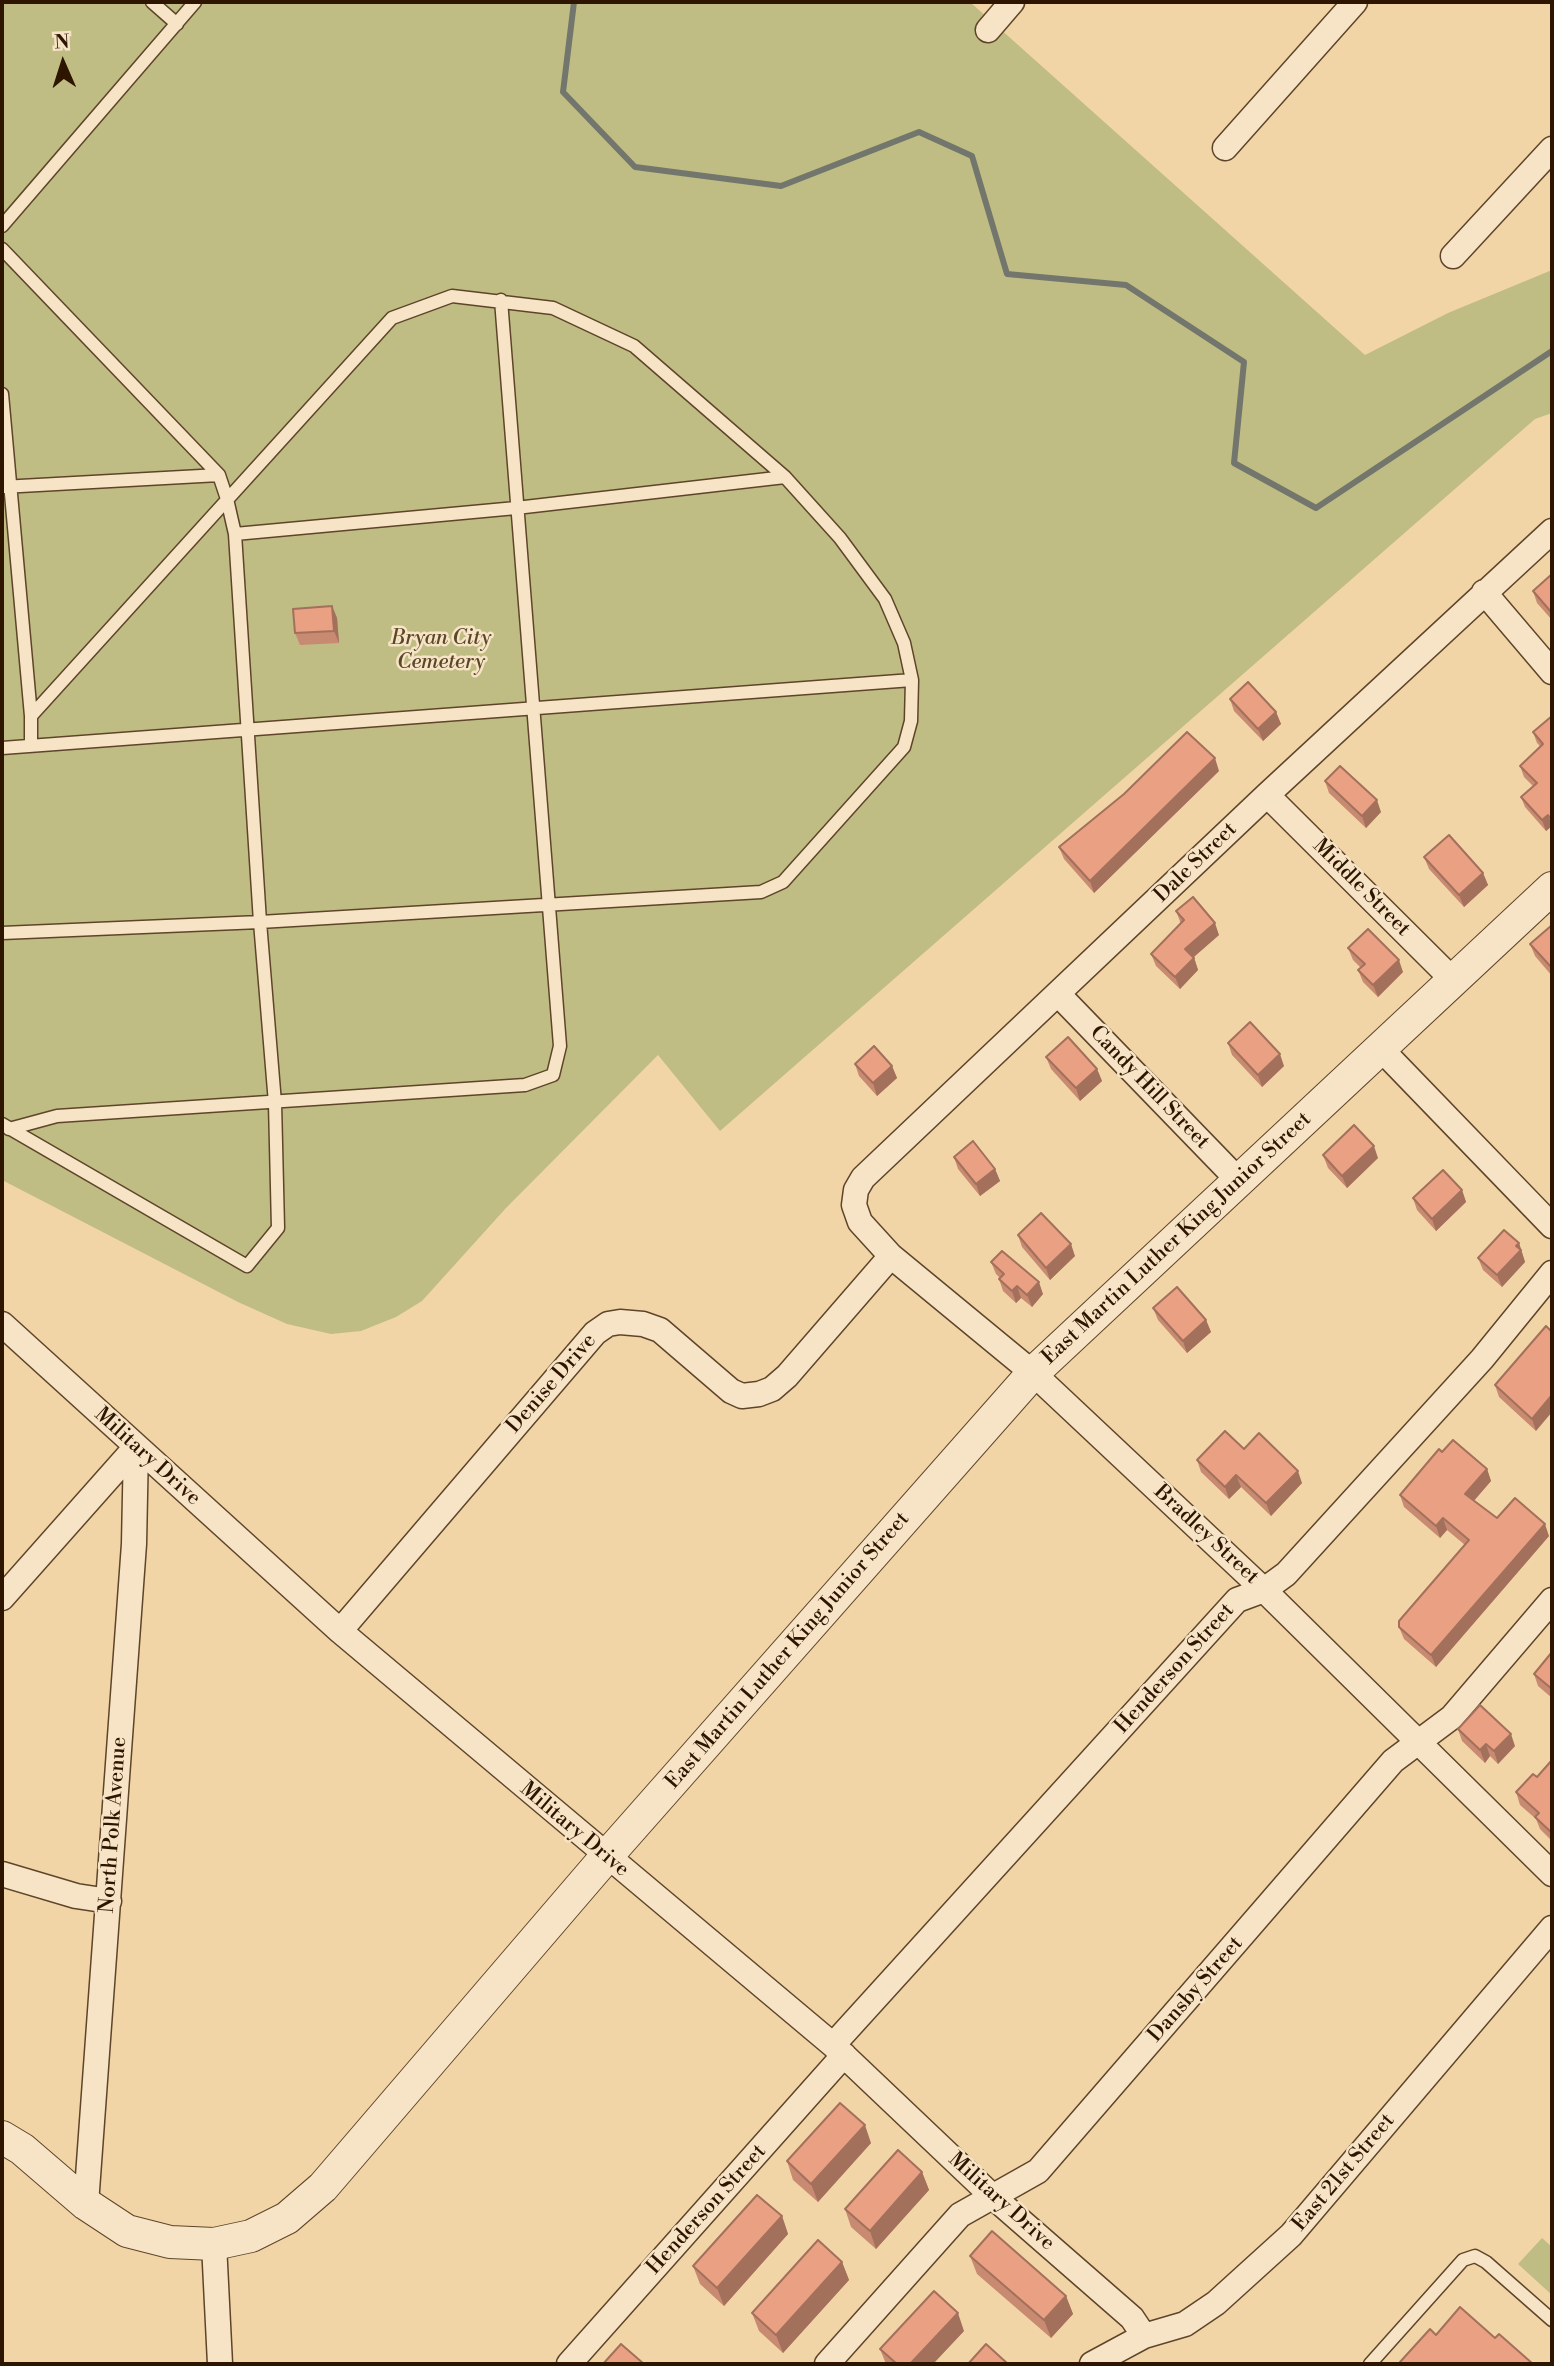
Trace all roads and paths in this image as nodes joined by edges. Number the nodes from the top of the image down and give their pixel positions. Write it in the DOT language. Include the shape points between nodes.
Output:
graph roads {
  1 [pos="152,2"];
  2 [pos="195,2"];
  3 [pos="1012,2"];
  4 [pos="1355,2"];
  5 [pos="177,24"];
  6 [pos="988,30"];
  7 [pos="1225,148"];
  8 [pos="1552,149"];
  9 [pos="2,226"];
  10 [pos="2,249"];
  11 [pos="1453,257"];
  12 [pos="501,300"];
  13 [pos="2,394"];
  14 [pos="219,475"];
  15 [pos="785,477"];
  16 [pos="5,487"];
  17 [pos="227,499"];
  18 [pos="516,508"];
  19 [pos="1552,531"];
  20 [pos="235,534"];
  21 [pos="1484,593"];
  22 [pos="1552,672"];
  23 [pos="912,680"];
  24 [pos="532,710"];
  25 [pos="31,716"];
  26 [pos="249,730"];
  27 [pos="31,746"];
  28 [pos="2,748"];
  29 [pos="1267,795"];
  30 [pos="1552,888"];
  31 [pos="548,905"];
  32 [pos="260,922"];
  33 [pos="2,933"];
  34 [pos="1454,981"];
  35 [pos="1058,994"];
  36 [pos="1381,1049"];
  37 [pos="275,1103"];
  38 [pos="6,1127"];
  39 [pos="1240,1182"];
  40 [pos="854,1205"];
  41 [pos="1552,1226"];
  42 [pos="891,1256"];
  43 [pos="1552,1273"];
  44 [pos="4,1332"];
  45 [pos="1033,1373"];
  46 [pos="136,1447"];
  47 [pos="1264,1590"];
  48 [pos="2,1598"];
  49 [pos="1552,1600"];
  50 [pos="340,1631"];
  51 [pos="1417,1742"];
  52 [pos="606,1857"];
  53 [pos="2,1874"];
  54 [pos="1552,1874"];
  55 [pos="109,1901"];
  56 [pos="1552,1928"];
  57 [pos="838,2050"];
  58 [pos="2,2137"];
  59 [pos="991,2195"];
  60 [pos="86,2204"];
  61 [pos="214,2244"];
  62 [pos="1552,2319"];
  63 [pos="1144,2336"];
  64 [pos="220,2364"];
  65 [pos="569,2364"];
  66 [pos="827,2364"];
  67 [pos="1093,2364"];
  68 [pos="1370,2364"];
  1 -- 5 [label="lane"];
  2 -- 5 [label="lane"];
  3 -- 6 [label="street"];
  4 -- 7 [label="street"];
  5 -- 9 [label="lane"];
  8 -- 11 [label="street"];
  10 -- 14 [label="lane"];
  12 -- 15 [label="lane" via="553,308 634,346"];
  12 -- 17 [label="lane" via="452,296 392,318"];
  12 -- 18 [label="lane"];
  13 -- 16 [label="lane"];
  14 -- 16 [label="lane"];
  14 -- 17 [label="lane"];
  15 -- 18 [label="lane"];
  15 -- 23 [label="lane" via="840,538 885,600 904,643"];
  16 -- 25 [label="lane"];
  17 -- 20 [label="lane"];
  17 -- 25 [label="lane"];
  18 -- 20 [label="lane"];
  18 -- 24 [label="lane"];
  19 -- 21 [label="street, Dale Street"];
  20 -- 26 [label="lane"];
  21 -- 22 [label="street"];
  21 -- 29 [label="street, Dale Street"];
  23 -- 24 [label="lane"];
  23 -- 31 [label="lane" via="911,721 904,747 783,882 761,892"];
  24 -- 26 [label="lane"];
  24 -- 31 [label="lane"];
  25 -- 27 [label="lane"];
  26 -- 27 [label="lane"];
  26 -- 32 [label="lane"];
  27 -- 28 [label="lane"];
  29 -- 34 [label="street, Middle Street"];
  29 -- 35 [label="street, Dale Street"];
  30 -- 34 [label="street, East Martin Luther King Junior Street"];
  31 -- 32 [label="lane"];
  31 -- 37 [label="lane" via="559,1046 553,1075 525,1085"];
  32 -- 33 [label="lane"];
  32 -- 37 [label="lane"];
  34 -- 36 [label="street, East Martin Luther King Junior Street"];
  35 -- 39 [label="street, Candy Hill Street"];
  35 -- 40 [label="street, Dale Street" via="863,1178"];
  36 -- 39 [label="street, East Martin Luther King Junior Street"];
  36 -- 41 [label="street"];
  37 -- 38 [label="lane" via="57,1116"];
  37 -- 38 [label="lane" via="278,1227 247,1266"];
  39 -- 45 [label="street, East Martin Luther King Junior Street"];
  40 -- 42 [label="street, Bradley Street" via="860,1222"];
  42 -- 45 [label="street, Bradley Street"];
  42 -- 50 [label="street, Denise Drive" via="787,1376 758,1394 742,1396 731,1391 660,1330 643,1324 608,1324 595,1333"];
  43 -- 47 [label="street, Henderson Street" via="1464,1380 1286,1574"];
  44 -- 46 [label="street, Military Drive"];
  45 -- 47 [label="street, Bradley Street"];
  45 -- 52 [label="street, East Martin Luther King Junior Street"];
  46 -- 48 [label="street"];
  46 -- 50 [label="street, Military Drive"];
  46 -- 55 [label="street, North Polk Avenue" via="134,1545"];
  47 -- 51 [label="street, Bradley Street"];
  47 -- 57 [label="street, Henderson Street" via="1237,1600"];
  49 -- 51 [label="street, Dansby Street" via="1452,1717"];
  50 -- 52 [label="street, Military Drive"];
  51 -- 54 [label="street, Bradley Street"];
  51 -- 59 [label="street, Dansby Street" via="1393,1761 1038,2171"];
  52 -- 57 [label="street, Military Drive"];
  52 -- 61 [label="street, East Martin Luther King Junior Street" via="323,2188 287,2218 251,2236"];
  53 -- 55 [label="street"];
  55 -- 60 [label="street, North Polk Avenue"];
  56 -- 63 [label="street, East 21st Street" via="1291,2235 1216,2303 1185,2324"];
  57 -- 59 [label="street, Military Drive"];
  57 -- 65 [label="street, Henderson Street"];
  58 -- 60 [label="street, East Martin Luther King Junior Street"];
  59 -- 63 [label="street, Military Drive" via="1132,2318"];
  59 -- 66 [label="street, Dansby Street" via="960,2215"];
  60 -- 61 [label="street, East Martin Luther King Junior Street" via="127,2231 170,2242"];
  61 -- 64 [label="street"];
  62 -- 68 [label="lane" via="1475,2256 1463,2260"];
  63 -- 67 [label="street, East 21st Street"];
}
